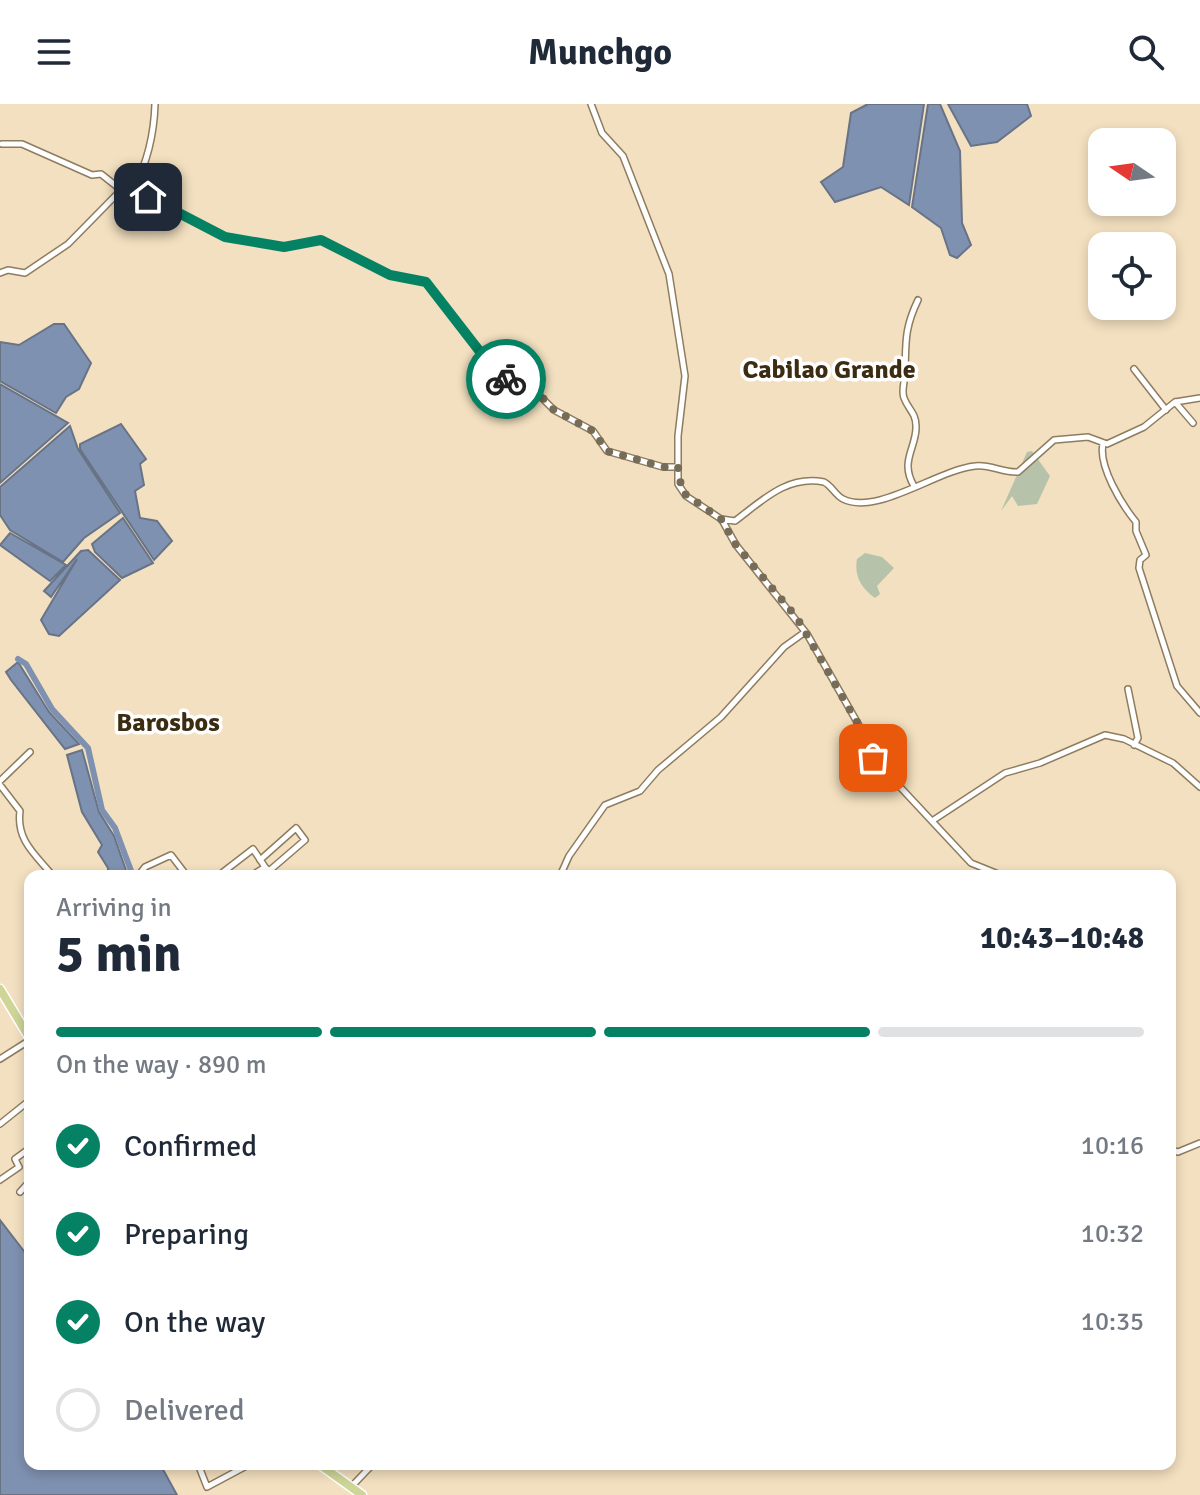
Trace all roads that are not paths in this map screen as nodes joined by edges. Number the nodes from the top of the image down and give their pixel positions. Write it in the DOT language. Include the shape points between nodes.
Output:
graph roads {
  1 [pos="155,104"];
  2 [pos="591,104"];
  3 [pos="2,144"];
  4 [pos="120,189"];
  5 [pos="134,190"];
  6 [pos="0,273"];
  7 [pos="918,300"];
  8 [pos="1134,369"];
  9 [pos="1200,398"];
  10 [pos="1175,402"];
  11 [pos="1166,410"];
  12 [pos="1193,423"];
  13 [pos="1103,444"];
  14 [pos="678,467"];
  15 [pos="914,486"];
  16 [pos="721,519"];
  17 [pos="735,521"];
  18 [pos="736,545"];
  19 [pos="805,632"];
  20 [pos="1128,689"];
  21 [pos="1200,713"];
  22 [pos="1134,745"];
  23 [pos="30,752"];
  24 [pos="0,783"];
  25 [pos="1200,787"];
  26 [pos="932,821"];
  27 [pos="260,860"];
  28 [pos="265,867"];
  29 [pos="48,870"];
  30 [pos="143,870"];
  31 [pos="182,870"];
  32 [pos="226,870"];
  33 [pos="260,870"];
  34 [pos="268,870"];
  35 [pos="270,870"];
  36 [pos="563,870"];
  37 [pos="986,870"];
  38 [pos="0,989"];
  39 [pos="24,1029"];
  40 [pos="24,1043"];
  41 [pos="0,1059"];
  42 [pos="24,1105"];
  43 [pos="0,1124"];
  44 [pos="1200,1143"];
  45 [pos="24,1152"];
  46 [pos="1176,1152"];
  47 [pos="0,1180"];
  48 [pos="24,1188"];
  49 [pos="20,1192"];
  50 [pos="200,1470"];
  51 [pos="239,1470"];
  52 [pos="327,1470"];
  53 [pos="367,1470"];
  54 [pos="351,1487"];
  55 [pos="362,1495"];
  1 -- 5 [label="street" via="147,163"];
  2 -- 14 [label="street" via="602,133 623,156 669,274 685,376"];
  3 -- 4 [label="street" via="22,144 81,171 101,174"];
  4 -- 5 [label="street"];
  4 -- 6 [label="street" via="68,244 25,273"];
  5 -- 14 [label="street" via="225,237 284,247 321,240 390,275 426,282 498,375 535,390 554,410 593,431 607,451"];
  7 -- 15 [label="street" via="907,319 903,351 903,395 916,416 917,431 908,452"];
  8 -- 11 [label="street"];
  9 -- 10 [label="street"];
  10 -- 11 [label="street"];
  10 -- 12 [label="street"];
  11 -- 13 [label="street" via="1130,435"];
  13 -- 15 [label="street" via="1088,437 1060,438 1018,472 976,465"];
  13 -- 21 [label="street" via="1108,473 1136,522 1146,555 1139,568 1177,686"];
  14 -- 16 [label="street" via="682,492"];
  15 -- 17 [label="street" via="891,497 857,501 843,499 824,482 799,481"];
  16 -- 17 [label="street"];
  16 -- 18 [label="street"];
  17 -- 18 [label="street"];
  18 -- 19 [label="street"];
  19 -- 26 [label="street" via="873,758"];
  19 -- 36 [label="street" via="789,641 721,717 640,791 605,805"];
  20 -- 22 [label="street" via="1138,738"];
  22 -- 25 [label="street" via="1173,763"];
  22 -- 26 [label="street" via="1105,735 1005,773"];
  23 -- 24 [label="street"];
  24 -- 29 [label="street" via="20,811 18,825 25,844"];
  26 -- 37 [label="street"];
  27 -- 28 [label="street"];
  27 -- 32 [label="street" via="253,849"];
  27 -- 35 [label="street" via="296,828 305,840"];
  28 -- 33 [label="street"];
  28 -- 34 [label="street"];
  30 -- 31 [label="street" via="171,855"];
  38 -- 39 [label="main road"];
  40 -- 41 [label="street"];
  42 -- 43 [label="street"];
  44 -- 46 [label="street"];
  45 -- 47 [label="street" via="15,1159 19,1167"];
  48 -- 49 [label="street"];
  50 -- 51 [label="street" via="207,1487"];
  52 -- 54 [label="main road"];
  53 -- 54 [label="street"];
  54 -- 55 [label="main road"];
}
